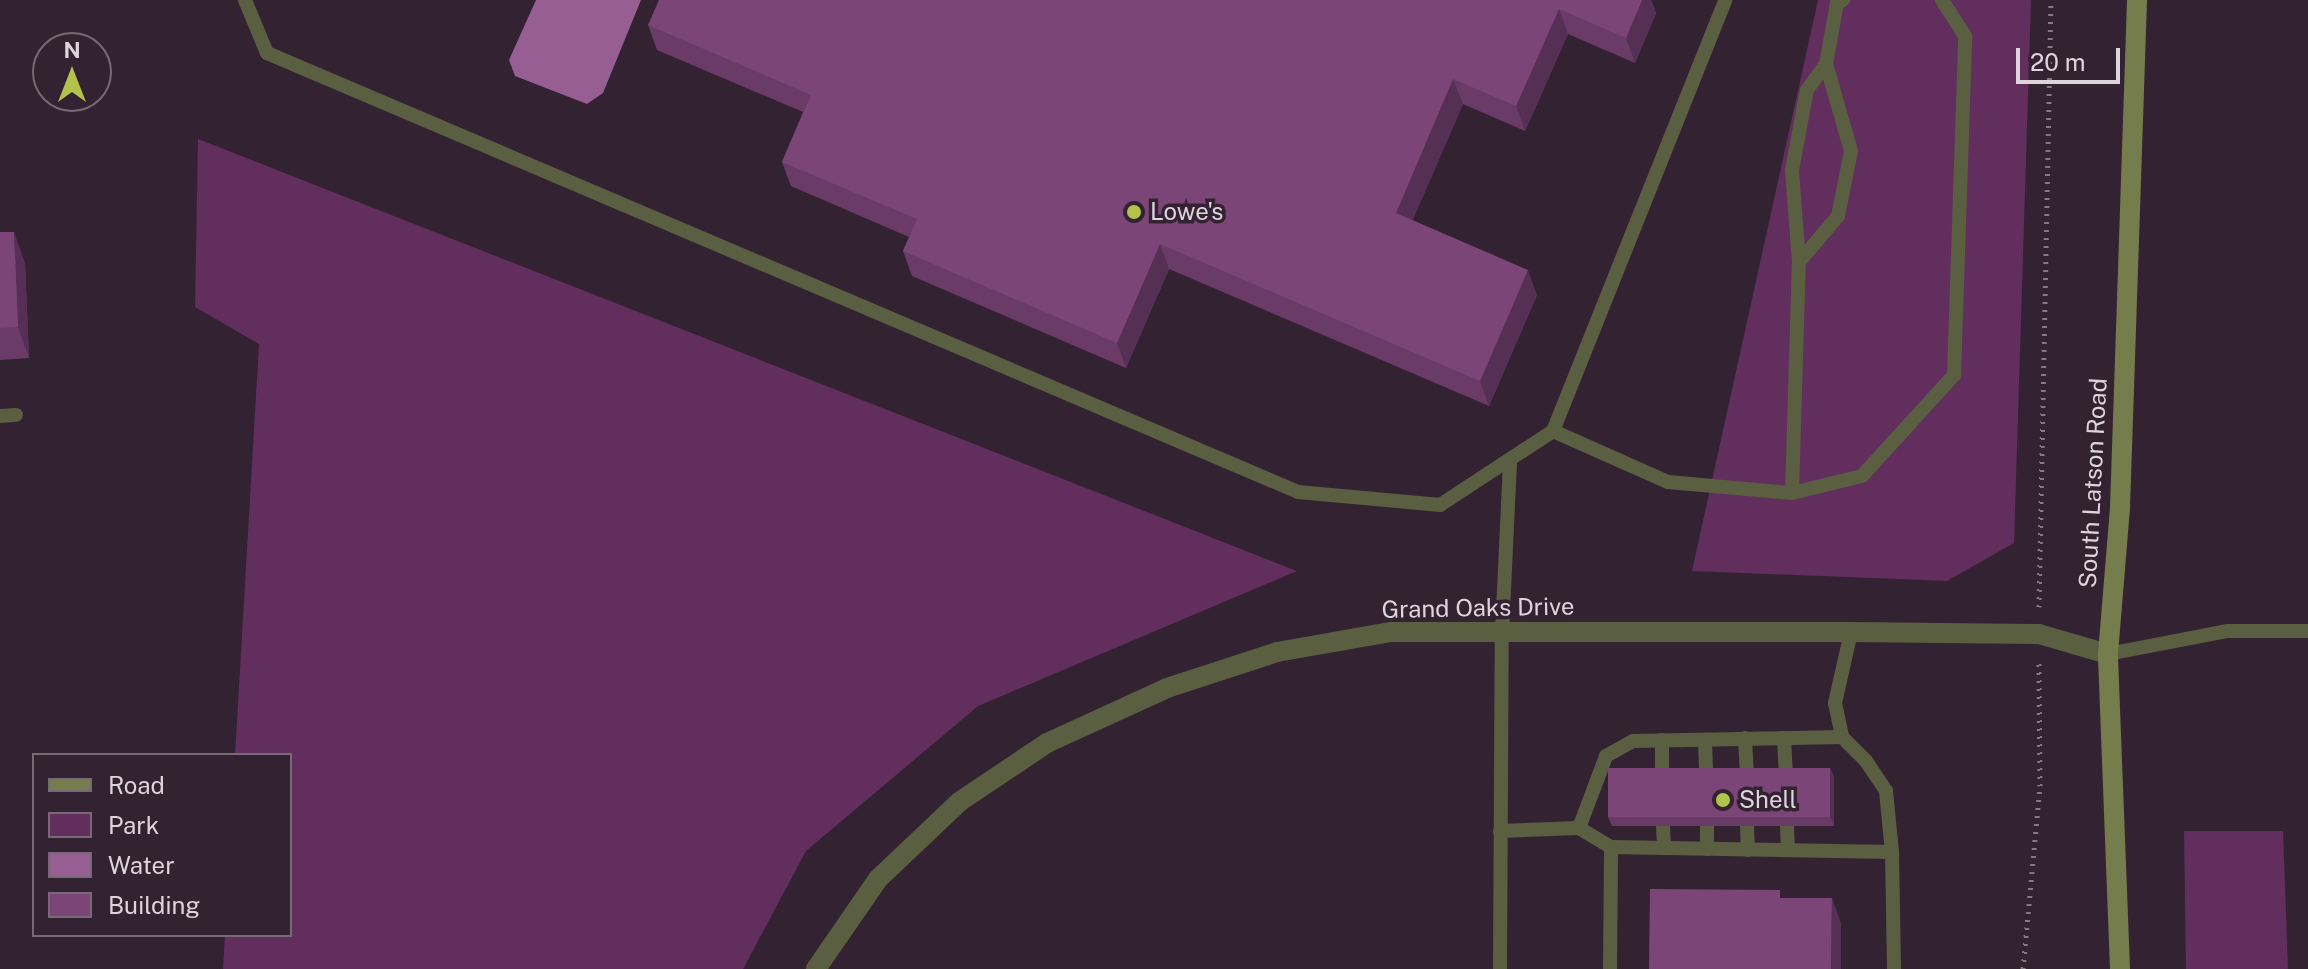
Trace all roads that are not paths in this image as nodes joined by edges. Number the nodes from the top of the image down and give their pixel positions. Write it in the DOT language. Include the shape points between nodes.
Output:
graph roads {
  1 [pos="245,0"];
  2 [pos="1725,0"];
  3 [pos="1843,0"];
  4 [pos="1942,0"];
  5 [pos="2137,0"];
  6 [pos="1826,64"];
  7 [pos="1799,262"];
  8 [pos="16,415"];
  9 [pos="0,416"];
  10 [pos="1553,431"];
  11 [pos="1510,460"];
  12 [pos="1792,493"];
  13 [pos="2308,631"];
  14 [pos="1502,632"];
  15 [pos="1851,632"];
  16 [pos="2108,654"];
  17 [pos="1842,737"];
  18 [pos="1745,738"];
  19 [pos="1784,738"];
  20 [pos="1662,740"];
  21 [pos="1705,740"];
  22 [pos="1662,777"];
  23 [pos="1706,777"];
  24 [pos="1747,777"];
  25 [pos="1786,777"];
  26 [pos="1663,826"];
  27 [pos="1707,826"];
  28 [pos="1747,826"];
  29 [pos="1787,826"];
  30 [pos="1579,828"];
  31 [pos="1500,831"];
  32 [pos="1611,847"];
  33 [pos="1664,848"];
  34 [pos="1707,849"];
  35 [pos="1748,850"];
  36 [pos="1788,850"];
  37 [pos="1892,852"];
  38 [pos="816,969"];
  39 [pos="1500,969"];
  40 [pos="1610,969"];
  41 [pos="1894,969"];
  42 [pos="2120,969"];
  1 -- 11 [label="lane" via="267,53 1298,492 1440,505"];
  2 -- 10 [label="lane"];
  3 -- 6 [label="lane" via="1837,3"];
  4 -- 12 [label="lane" via="1965,36 1954,375 1862,476"];
  5 -- 16 [label="main road, South Latson Road" via="2120,508"];
  6 -- 7 [label="lane" via="1807,90 1792,170"];
  6 -- 7 [label="lane" via="1851,151 1838,216"];
  7 -- 12 [label="lane"];
  8 -- 9 [label="lane"];
  10 -- 11 [label="lane"];
  10 -- 12 [label="lane" via="1668,482"];
  11 -- 14 [label="lane"];
  13 -- 16 [label="lane" via="2228,631"];
  14 -- 15 [label="street, Grand Oaks Drive"];
  14 -- 31 [label="lane"];
  14 -- 38 [label="street, Grand Oaks Drive" via="1391,632 1277,652 1167,688 1047,743 959,802 878,879"];
  15 -- 16 [label="street, Grand Oaks Drive" via="2039,634"];
  15 -- 17 [label="lane" via="1835,703"];
  16 -- 42 [label="main road, South Latson Road"];
  17 -- 19 [label="lane"];
  17 -- 37 [label="lane" via="1886,791"];
  18 -- 19 [label="lane"];
  18 -- 21 [label="lane"];
  18 -- 24 [label="lane"];
  19 -- 25 [label="lane"];
  20 -- 21 [label="lane"];
  20 -- 22 [label="lane"];
  20 -- 30 [label="lane" via="1633,741 1606,756"];
  21 -- 23 [label="lane"];
  26 -- 33 [label="lane"];
  27 -- 34 [label="lane"];
  28 -- 35 [label="lane"];
  29 -- 36 [label="lane"];
  30 -- 31 [label="lane"];
  30 -- 32 [label="lane"];
  31 -- 39 [label="lane"];
  32 -- 33 [label="lane"];
  32 -- 40 [label="lane"];
  33 -- 34 [label="lane"];
  34 -- 35 [label="lane"];
  35 -- 36 [label="lane"];
  36 -- 37 [label="lane"];
  37 -- 41 [label="lane"];
}
